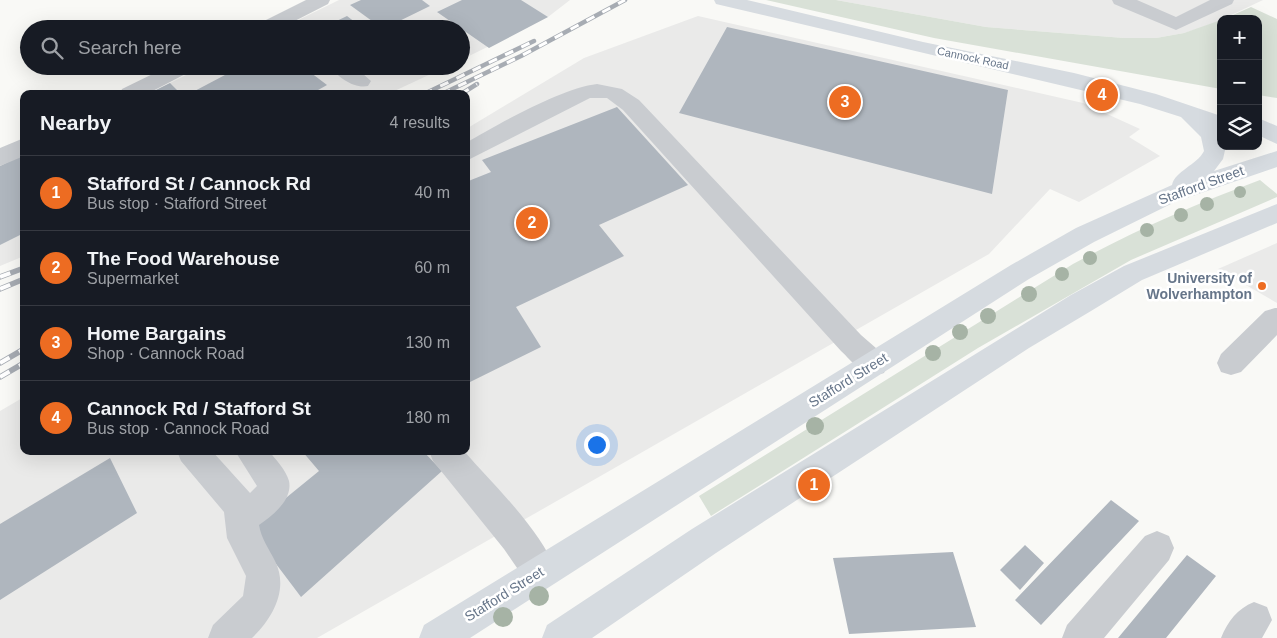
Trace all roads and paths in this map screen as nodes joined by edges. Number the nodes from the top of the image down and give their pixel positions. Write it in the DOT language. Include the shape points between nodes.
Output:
graph roads {
  1 [pos="321,0"];
  2 [pos="723,0"];
  3 [pos="1121,0"];
  4 [pos="1226,0"];
  5 [pos="286,20"];
  6 [pos="168,75"];
  7 [pos="354,75"];
  8 [pos="361,80"];
  9 [pos="138,90"];
  10 [pos="1180,103"];
  11 [pos="1217,104"];
  12 [pos="1217,108"];
  13 [pos="1262,111"];
  14 [pos="1277,113"];
  15 [pos="1217,122"];
  16 [pos="1262,127"];
  17 [pos="1277,136"];
  18 [pos="1262,140"];
  19 [pos="1277,146"];
  20 [pos="20,148"];
  21 [pos="470,151"];
  22 [pos="0,158"];
  23 [pos="1277,159"];
  24 [pos="1166,196"];
  25 [pos="1277,213"];
  26 [pos="1276,319"];
  27 [pos="1231,363"];
  28 [pos="874,364"];
  29 [pos="195,455"];
  30 [pos="253,455"];
  31 [pos="447,455"];
  32 [pos="242,518"];
  33 [pos="1157,548"];
  34 [pos="540,572"];
  35 [pos="226,638"];
  36 [pos="437,638"];
  37 [pos="560,638"];
  38 [pos="1080,638"];
  1 -- 5 [label="street"];
  2 -- 10 [label="highway, Cannock Road" via="923,48"];
  3 -- 4 [label="street" via="1176,24"];
  6 -- 9 [label="street"];
  7 -- 8 [label="street"];
  10 -- 11 [label="highway"];
  10 -- 12 [label="highway"];
  10 -- 15 [label="highway, Cannock Road"];
  10 -- 24 [label="highway" via="1214,137 1216,149 1214,158 1206,167"];
  13 -- 14 [label="highway"];
  16 -- 17 [label="highway"];
  18 -- 19 [label="highway"];
  20 -- 22 [label="street"];
  21 -- 28 [label="street" via="584,93 595,90 616,92"];
  23 -- 24 [label="highway, Stafford Street"];
  24 -- 28 [label="highway, Stafford Street" via="1084,235"];
  25 -- 37 [label="highway" via="1133,273 1066,312 704,541"];
  26 -- 27 [label="street"];
  28 -- 34 [label="highway, Stafford Street"];
  29 -- 32 [label="street" via="240,506"];
  30 -- 32 [label="street" via="274,487 268,498"];
  31 -- 34 [label="street" via="516,537"];
  32 -- 35 [label="street" via="244,538 263,574 262,593 253,613"];
  33 -- 38 [label="street"];
  34 -- 36 [label="highway, Stafford Street"];
}
